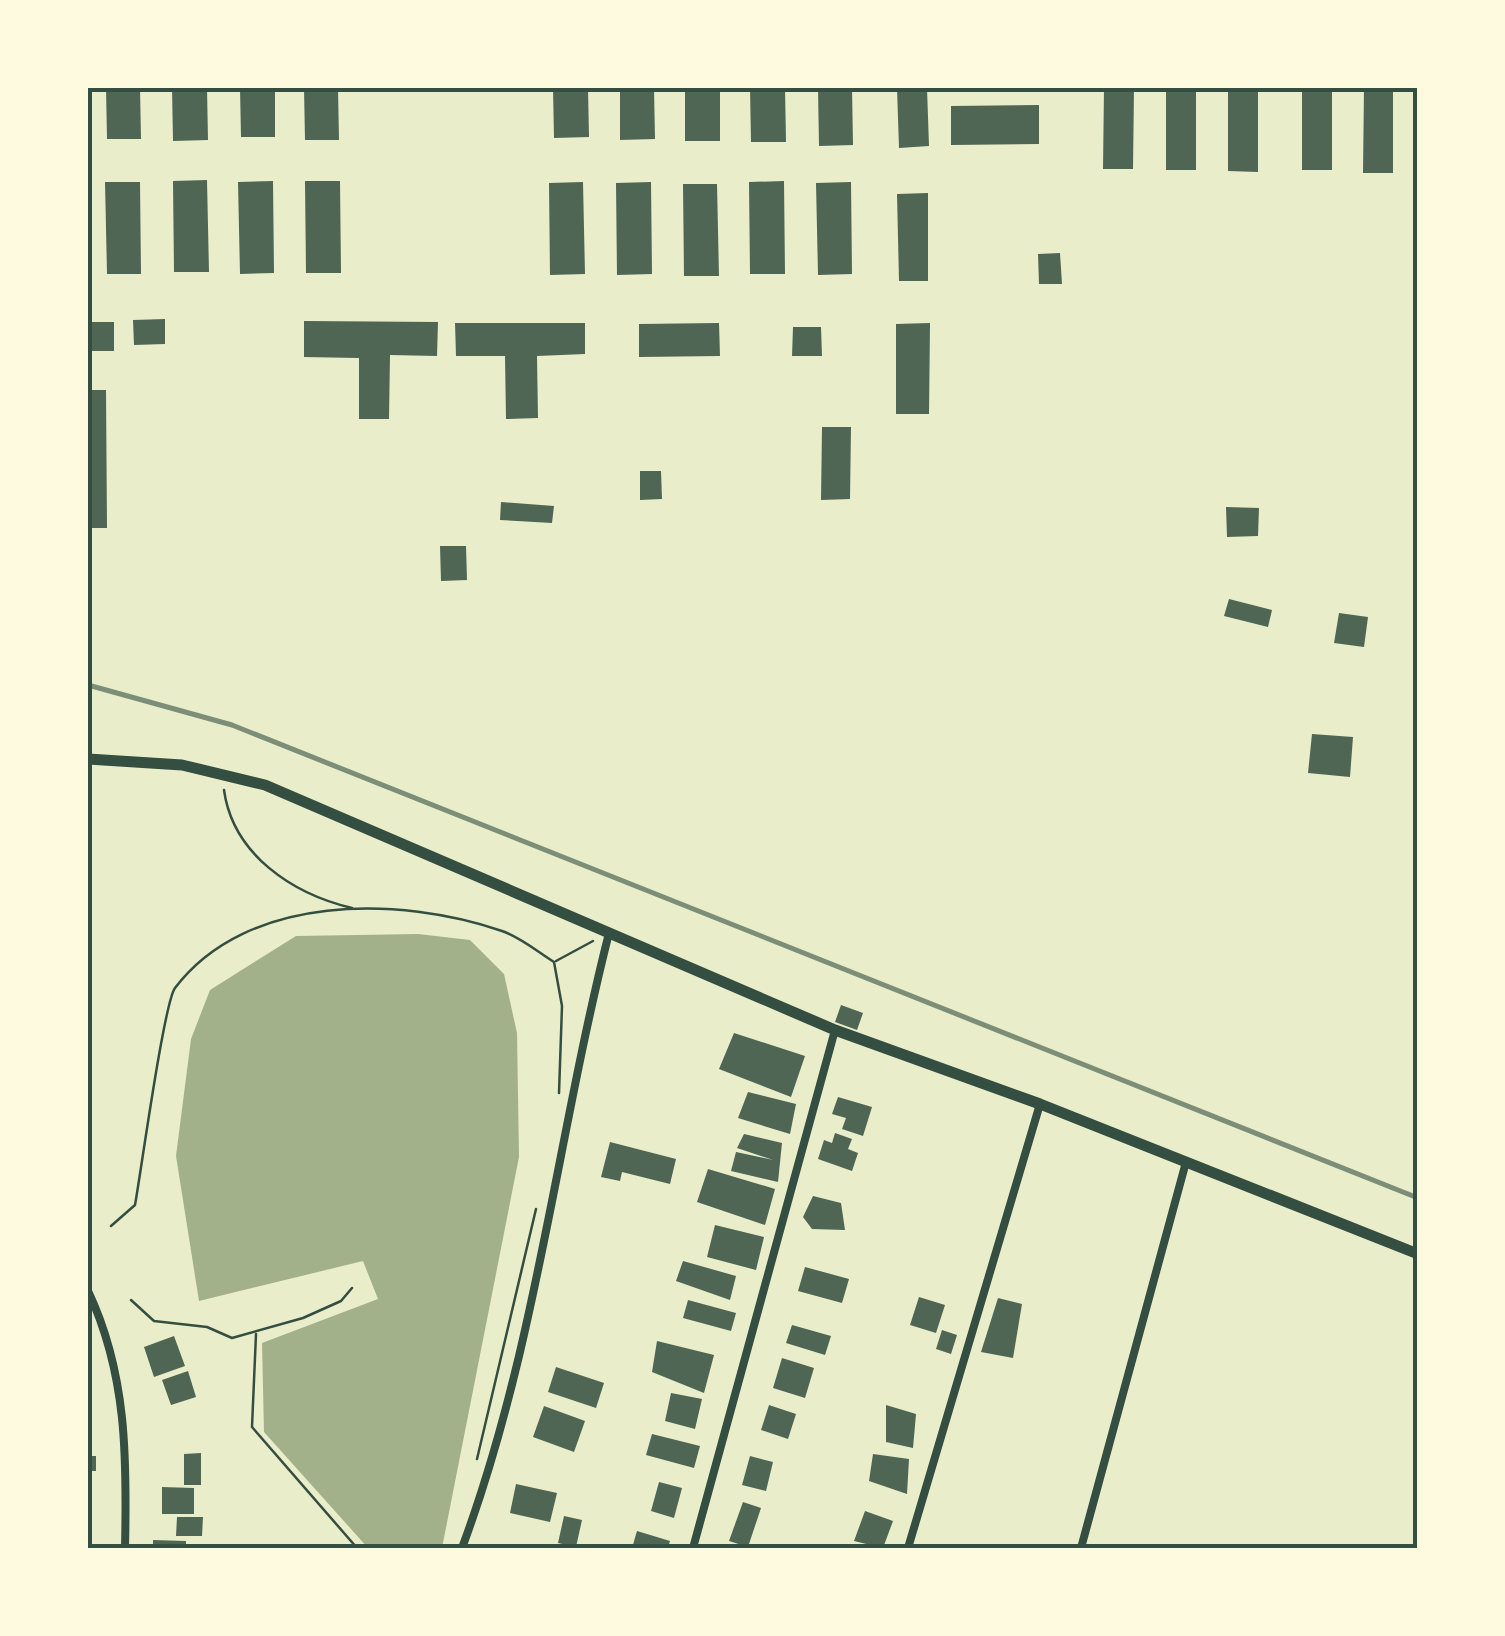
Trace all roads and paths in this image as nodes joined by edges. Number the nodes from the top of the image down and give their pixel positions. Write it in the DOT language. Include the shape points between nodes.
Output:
graph roads {
  1 [pos="88,758"];
  2 [pos="222,774"];
  3 [pos="354,909"];
  4 [pos="608,933"];
  5 [pos="554,962"];
  6 [pos="835,1030"];
  7 [pos="1040,1104"];
  8 [pos="557,1109"];
  9 [pos="1186,1162"];
  10 [pos="538,1203"];
  11 [pos="111,1226"];
  12 [pos="1418,1254"];
  13 [pos="352,1288"];
  14 [pos="88,1290"];
  15 [pos="131,1300"];
  16 [pos="256,1334"];
  17 [pos="473,1474"];
  18 [pos="124,1548"];
  19 [pos="357,1548"];
  20 [pos="462,1548"];
  21 [pos="693,1548"];
  22 [pos="908,1548"];
  23 [pos="1081,1548"];
  1 -- 2 [label="main road"];
  2 -- 3 [label="path" via="228,815 280,879 313,898"];
  2 -- 4 [label="main road" via="325,809"];
  3 -- 5 [label="path" via="414,912 504,931"];
  3 -- 11 [label="path" via="274,920 214,952 173,990 135,1205"];
  4 -- 5 [label="path"];
  4 -- 6 [label="main road"];
  4 -- 20 [label="street" via="544,1256 496,1455"];
  5 -- 8 [label="path" via="562,1006"];
  6 -- 7 [label="main road"];
  6 -- 21 [label="street"];
  7 -- 9 [label="main road"];
  7 -- 22 [label="street"];
  9 -- 12 [label="main road"];
  9 -- 23 [label="street"];
  10 -- 17 [label="path"];
  13 -- 16 [label="path" via="341,1301"];
  14 -- 18 [label="street" via="119,1381"];
  15 -- 16 [label="path" via="154,1321 207,1326 232,1338"];
  16 -- 19 [label="path" via="252,1427"];
}
